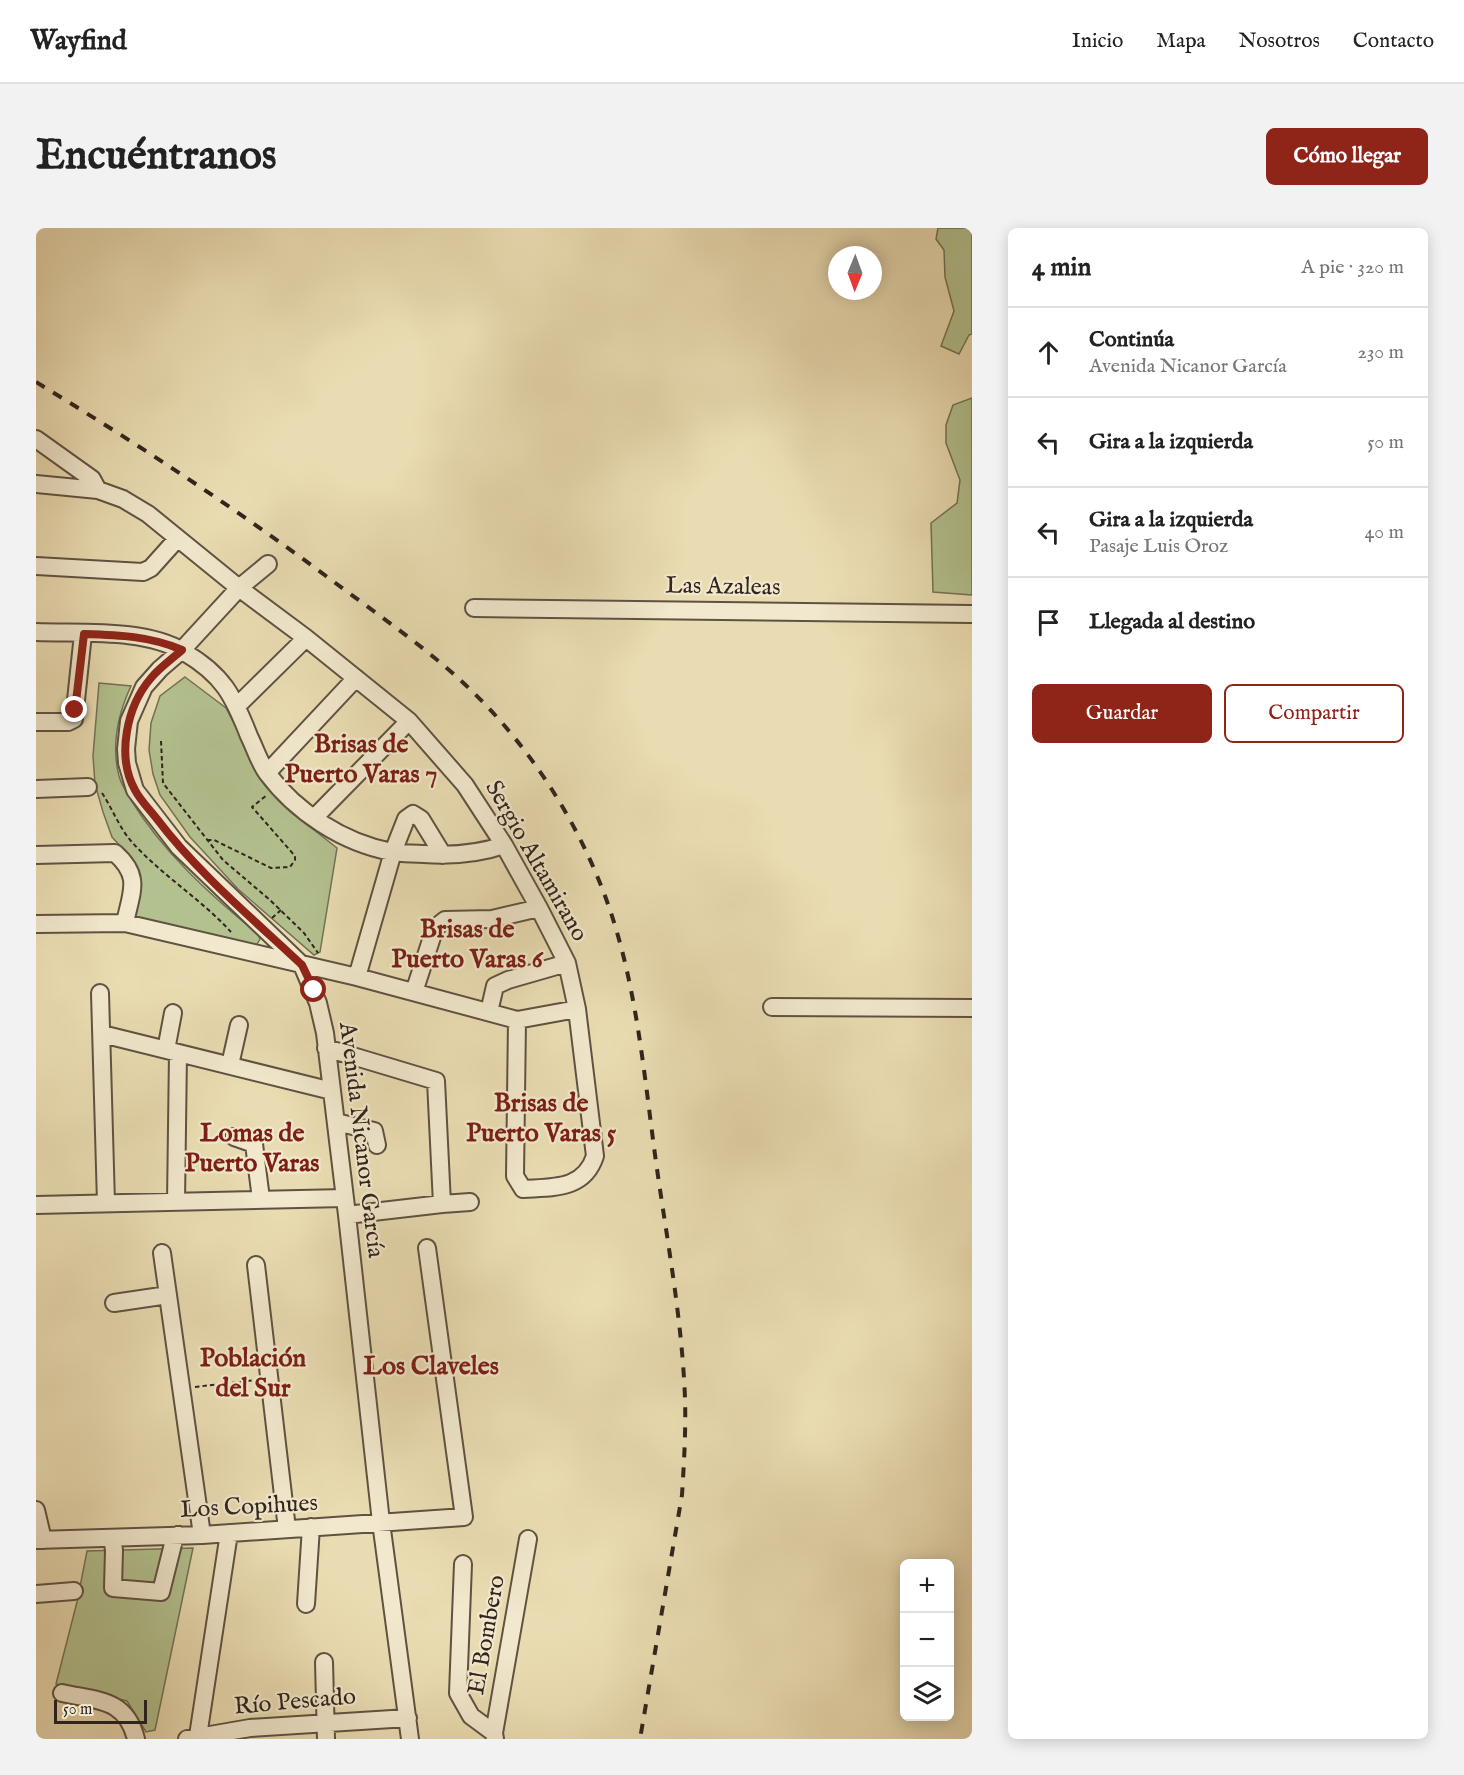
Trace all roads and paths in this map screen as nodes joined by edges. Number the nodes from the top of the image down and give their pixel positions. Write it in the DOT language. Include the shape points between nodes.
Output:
graph roads {
  1 [pos="36,439"];
  2 [pos="36,484"];
  3 [pos="98,490"];
  4 [pos="177,539"];
  5 [pos="268,564"];
  6 [pos="36,566"];
  7 [pos="238,588"];
  8 [pos="474,608"];
  9 [pos="972,614"];
  10 [pos="36,632"];
  11 [pos="84,634"];
  12 [pos="306,638"];
  13 [pos="182,650"];
  14 [pos="356,678"];
  15 [pos="237,706"];
  16 [pos="409,721"];
  17 [pos="36,722"];
  18 [pos="161,741"];
  19 [pos="267,773"];
  20 [pos="279,786"];
  21 [pos="88,787"];
  22 [pos="36,789"];
  23 [pos="314,818"];
  24 [pos="206,840"];
  25 [pos="504,845"];
  26 [pos="393,852"];
  27 [pos="36,855"];
  28 [pos="443,855"];
  29 [pos="539,908"];
  30 [pos="125,923"];
  31 [pos="36,924"];
  32 [pos="268,934"];
  33 [pos="253,954"];
  34 [pos="567,963"];
  35 [pos="302,965"];
  36 [pos="329,971"];
  37 [pos="357,977"];
  38 [pos="414,992"];
  39 [pos="100,993"];
  40 [pos="772,1007"];
  41 [pos="972,1008"];
  42 [pos="577,1009"];
  43 [pos="489,1012"];
  44 [pos="173,1013"];
  45 [pos="517,1020"];
  46 [pos="239,1025"];
  47 [pos="102,1034"];
  48 [pos="326,1048"];
  49 [pos="172,1051"];
  50 [pos="230,1065"];
  51 [pos="332,1091"];
  52 [pos="336,1122"];
  53 [pos="234,1137"];
  54 [pos="376,1145"];
  55 [pos="345,1198"];
  56 [pos="261,1200"];
  57 [pos="176,1202"];
  58 [pos="470,1202"];
  59 [pos="106,1203"];
  60 [pos="442,1204"];
  61 [pos="36,1205"];
  62 [pos="347,1215"];
  63 [pos="427,1248"];
  64 [pos="162,1253"];
  65 [pos="256,1265"];
  66 [pos="168,1295"];
  67 [pos="114,1303"];
  68 [pos="269,1378"];
  69 [pos="181,1389"];
  70 [pos="36,1510"];
  71 [pos="381,1522"];
  72 [pos="311,1527"];
  73 [pos="287,1529"];
  74 [pos="229,1533"];
  75 [pos="202,1534"];
  76 [pos="178,1535"];
  77 [pos="112,1538"];
  78 [pos="528,1539"];
  79 [pos="39,1540"];
  80 [pos="464,1564"];
  81 [pos="74,1591"];
  82 [pos="36,1593"];
  83 [pos="306,1604"];
  84 [pos="324,1662"];
  85 [pos="62,1693"];
  86 [pos="408,1718"];
  87 [pos="326,1731"];
  88 [pos="249,1734"];
  89 [pos="495,1736"];
  90 [pos="192,1738"];
  91 [pos="136,1739"];
  92 [pos="410,1739"];
  1 -- 3 [label="street" via="92,480"];
  2 -- 3 [label="street, Sergio Altamirano"];
  3 -- 4 [label="street, Sergio Altamirano" via="148,514"];
  4 -- 6 [label="street" via="143,572"];
  4 -- 7 [label="street, Sergio Altamirano"];
  5 -- 7 [label="street, Avenida Nicanor García"];
  7 -- 12 [label="street, Sergio Altamirano"];
  7 -- 13 [label="street, Avenida Nicanor García"];
  8 -- 9 [label="street, Las Azaleas"];
  10 -- 11 [label="street"];
  11 -- 13 [label="street" via="134,637"];
  11 -- 17 [label="street" via="74,719"];
  12 -- 14 [label="street, Sergio Altamirano"];
  12 -- 15 [label="street"];
  13 -- 15 [label="street" via="217,676"];
  13 -- 32 [label="street, Avenida Nicanor García" via="152,678 133,709 126,748 130,776 135,790 178,847"];
  14 -- 16 [label="street, Sergio Altamirano"];
  14 -- 19 [label="street"];
  15 -- 19 [label="street"];
  16 -- 23 [label="street"];
  16 -- 25 [label="street, Sergio Altamirano" via="465,785"];
  18 -- 24 [label="path" via="163,783"];
  19 -- 20 [label="street"];
  20 -- 23 [label="street"];
  20 -- 24 [label="path" via="252,807 295,856 290,867 272,868 214,840"];
  21 -- 22 [label="street"];
  21 -- 33 [label="path" via="101,791 129,839"];
  23 -- 26 [label="street" via="352,839"];
  24 -- 36 [label="path" via="304,933"];
  25 -- 28 [label="street" via="470,854"];
  25 -- 29 [label="street, Sergio Altamirano"];
  26 -- 28 [label="street"];
  26 -- 28 [label="street" via="406,819 413,814 421,819"];
  26 -- 37 [label="street"];
  27 -- 30 [label="street" via="115,853 129,867 134,879"];
  29 -- 34 [label="street, Sergio Altamirano"];
  29 -- 38 [label="street" via="492,919 439,923"];
  30 -- 31 [label="street"];
  30 -- 33 [label="street"];
  32 -- 33 [label="street" via="270,946"];
  32 -- 35 [label="street, Avenida Nicanor García"];
  33 -- 35 [label="street"];
  34 -- 42 [label="street, Sergio Altamirano"];
  34 -- 43 [label="street" via="495,986"];
  35 -- 36 [label="street"];
  35 -- 48 [label="street, Avenida Nicanor García" via="318,1003"];
  36 -- 37 [label="street"];
  37 -- 38 [label="street"];
  38 -- 43 [label="street"];
  39 -- 47 [label="street"];
  40 -- 41 [label="street"];
  42 -- 45 [label="street"];
  42 -- 45 [label="street, Sergio Altamirano" via="595,1156 583,1177 561,1186 523,1189 515,1176"];
  43 -- 45 [label="street"];
  44 -- 49 [label="street"];
  46 -- 50 [label="street"];
  47 -- 49 [label="street"];
  47 -- 59 [label="street"];
  48 -- 51 [label="street, Avenida Nicanor García"];
  48 -- 60 [label="street" via="436,1081"];
  49 -- 50 [label="street"];
  49 -- 57 [label="street"];
  50 -- 51 [label="street"];
  51 -- 52 [label="street, Avenida Nicanor García"];
  52 -- 54 [label="street" via="375,1131"];
  52 -- 55 [label="street, Avenida Nicanor García"];
  53 -- 56 [label="street" via="254,1144"];
  55 -- 56 [label="street"];
  55 -- 62 [label="street, Avenida Nicanor García"];
  56 -- 57 [label="street"];
  57 -- 59 [label="street"];
  58 -- 60 [label="street"];
  59 -- 61 [label="street"];
  60 -- 62 [label="street"];
  62 -- 71 [label="street, Avenida Nicanor García"];
  63 -- 71 [label="street, Los Copihues" via="465,1517"];
  64 -- 66 [label="street"];
  65 -- 68 [label="street"];
  66 -- 67 [label="street"];
  66 -- 69 [label="street"];
  68 -- 69 [label="path"];
  68 -- 73 [label="street"];
  69 -- 75 [label="street"];
  70 -- 79 [label="street"];
  71 -- 72 [label="street, Los Copihues"];
  71 -- 86 [label="street, Avenida Nicanor García"];
  72 -- 73 [label="street, Los Copihues"];
  72 -- 83 [label="street"];
  73 -- 74 [label="street, Los Copihues"];
  74 -- 75 [label="street, Los Copihues"];
  74 -- 90 [label="street"];
  75 -- 76 [label="street, Los Copihues"];
  76 -- 77 [label="street, Los Copihues"];
  76 -- 77 [label="street" via="162,1592 112,1588"];
  77 -- 79 [label="street, Los Copihues"];
  78 -- 89 [label="street, El Bombero"];
  80 -- 89 [label="street" via="458,1693 471,1716"];
  81 -- 82 [label="street"];
  84 -- 87 [label="street"];
  85 -- 91 [label="street" via="119,1708 129,1719"];
  86 -- 87 [label="street, Río Pescado"];
  86 -- 92 [label="street, Avenida Nicanor García"];
  87 -- 88 [label="street, Río Pescado"];
  88 -- 90 [label="street, Río Pescado"];
}
